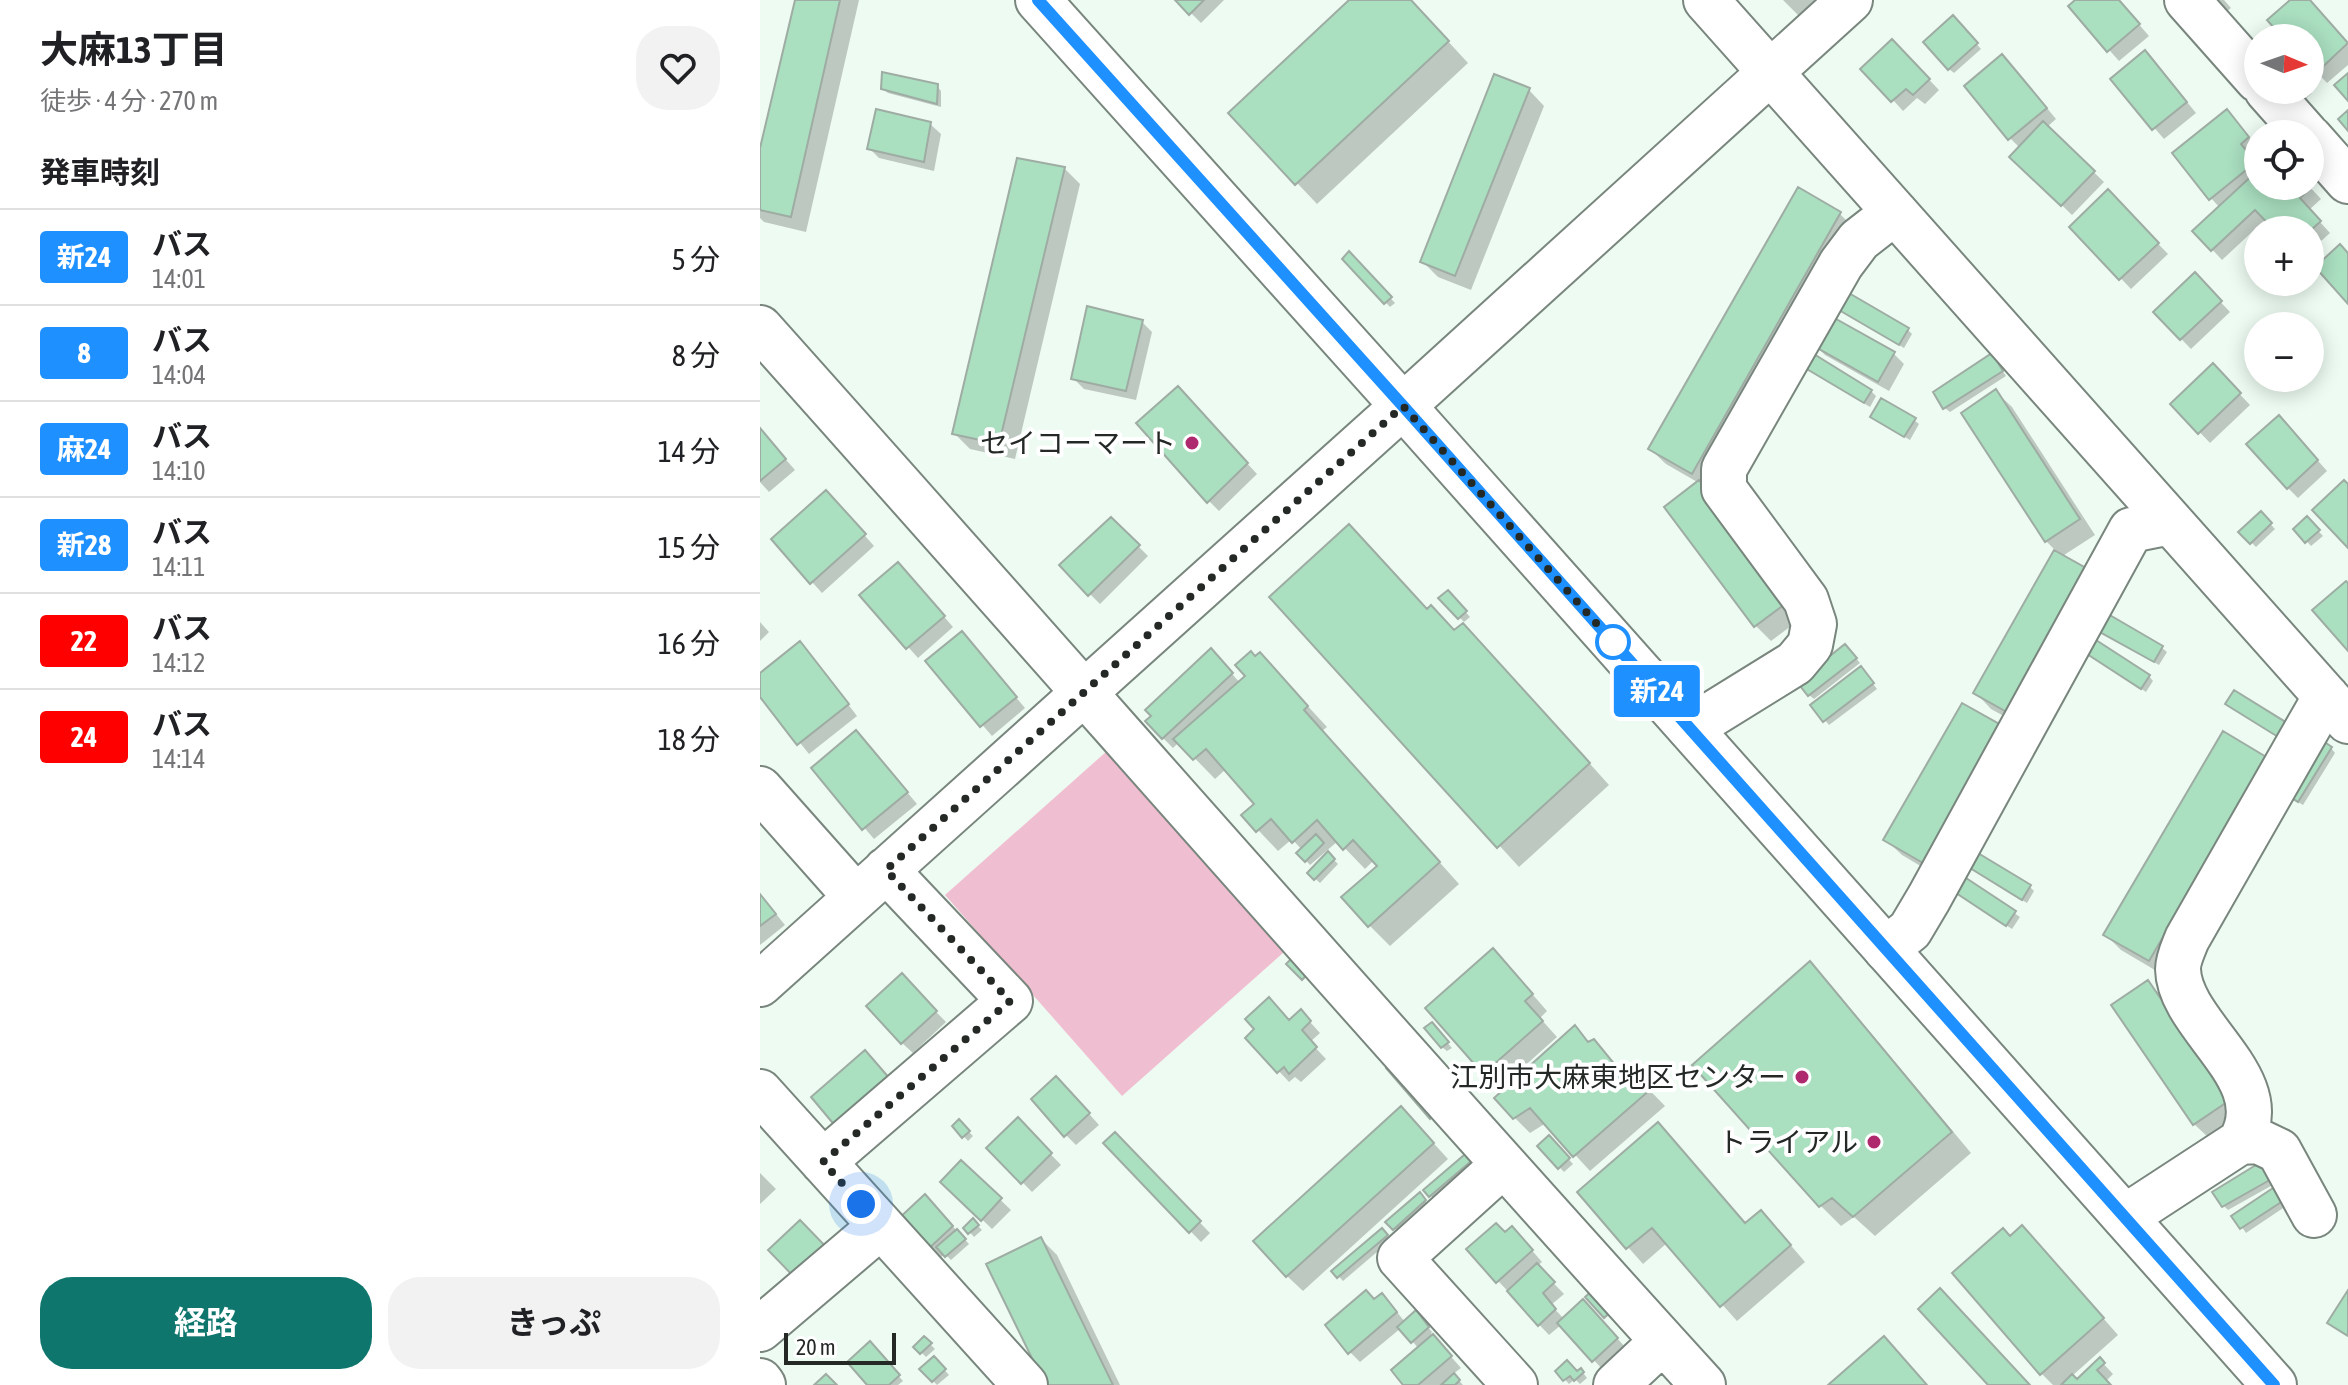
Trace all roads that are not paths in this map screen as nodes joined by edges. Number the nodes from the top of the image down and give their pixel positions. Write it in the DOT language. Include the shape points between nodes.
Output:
graph roads {
  1 [pos="1038,0"];
  2 [pos="1706,0"];
  3 [pos="1850,0"];
  4 [pos="2187,0"];
  5 [pos="2244,64"];
  6 [pos="1772,73"];
  7 [pos="2279,104"];
  8 [pos="2294,120"];
  9 [pos="2324,154"];
  10 [pos="2348,181"];
  11 [pos="1895,212"];
  12 [pos="760,328"];
  13 [pos="1403,406"];
  14 [pos="2171,522"];
  15 [pos="1085,691"];
  16 [pos="2341,710"];
  17 [pos="1690,728"];
  18 [pos="760,789"];
  19 [pos="871,884"];
  20 [pos="1886,949"];
  21 [pos="760,984"];
  22 [pos="760,1092"];
  23 [pos="2240,1142"];
  24 [pos="823,1162"];
  25 [pos="1503,1165"];
  26 [pos="2314,1215"];
  27 [pos="2125,1217"];
  28 [pos="881,1226"];
  29 [pos="760,1329"];
  30 [pos="1663,1341"];
  31 [pos="1025,1385"];
  32 [pos="1515,1385"];
  33 [pos="1616,1385"];
  34 [pos="1703,1385"];
  35 [pos="2274,1385"];
  1 -- 13 [label="street"];
  2 -- 6 [label="street"];
  3 -- 6 [label="street"];
  4 -- 5 [label="street"];
  6 -- 11 [label="street"];
  6 -- 13 [label="street"];
  7 -- 8 [label="street"];
  9 -- 10 [label="street"];
  11 -- 14 [label="street"];
  11 -- 17 [label="street" via="1859,240 1841,264 1724,469 1724,489 1806,600 1814,624 1810,645 1795,663"];
  12 -- 15 [label="street"];
  13 -- 15 [label="street"];
  13 -- 17 [label="street"];
  14 -- 16 [label="street"];
  14 -- 20 [label="street" via="2131,530 1929,898 1910,930"];
  15 -- 19 [label="street"];
  15 -- 25 [label="street"];
  16 -- 23 [label="street" via="2187,939 2178,967 2184,992 2245,1088 2251,1110 2249,1129"];
  17 -- 20 [label="street"];
  18 -- 19 [label="street"];
  19 -- 21 [label="street"];
  19 -- 24 [label="street" via="1010,1001"];
  20 -- 27 [label="street"];
  22 -- 24 [label="street"];
  23 -- 26 [label="street" via="2258,1141 2279,1151"];
  23 -- 27 [label="street"];
  24 -- 28 [label="street"];
  25 -- 30 [label="street"];
  25 -- 32 [label="street" via="1400,1258"];
  27 -- 35 [label="street"];
  28 -- 29 [label="street"];
  28 -- 31 [label="street"];
  30 -- 33 [label="street"];
  30 -- 34 [label="street"];
}
